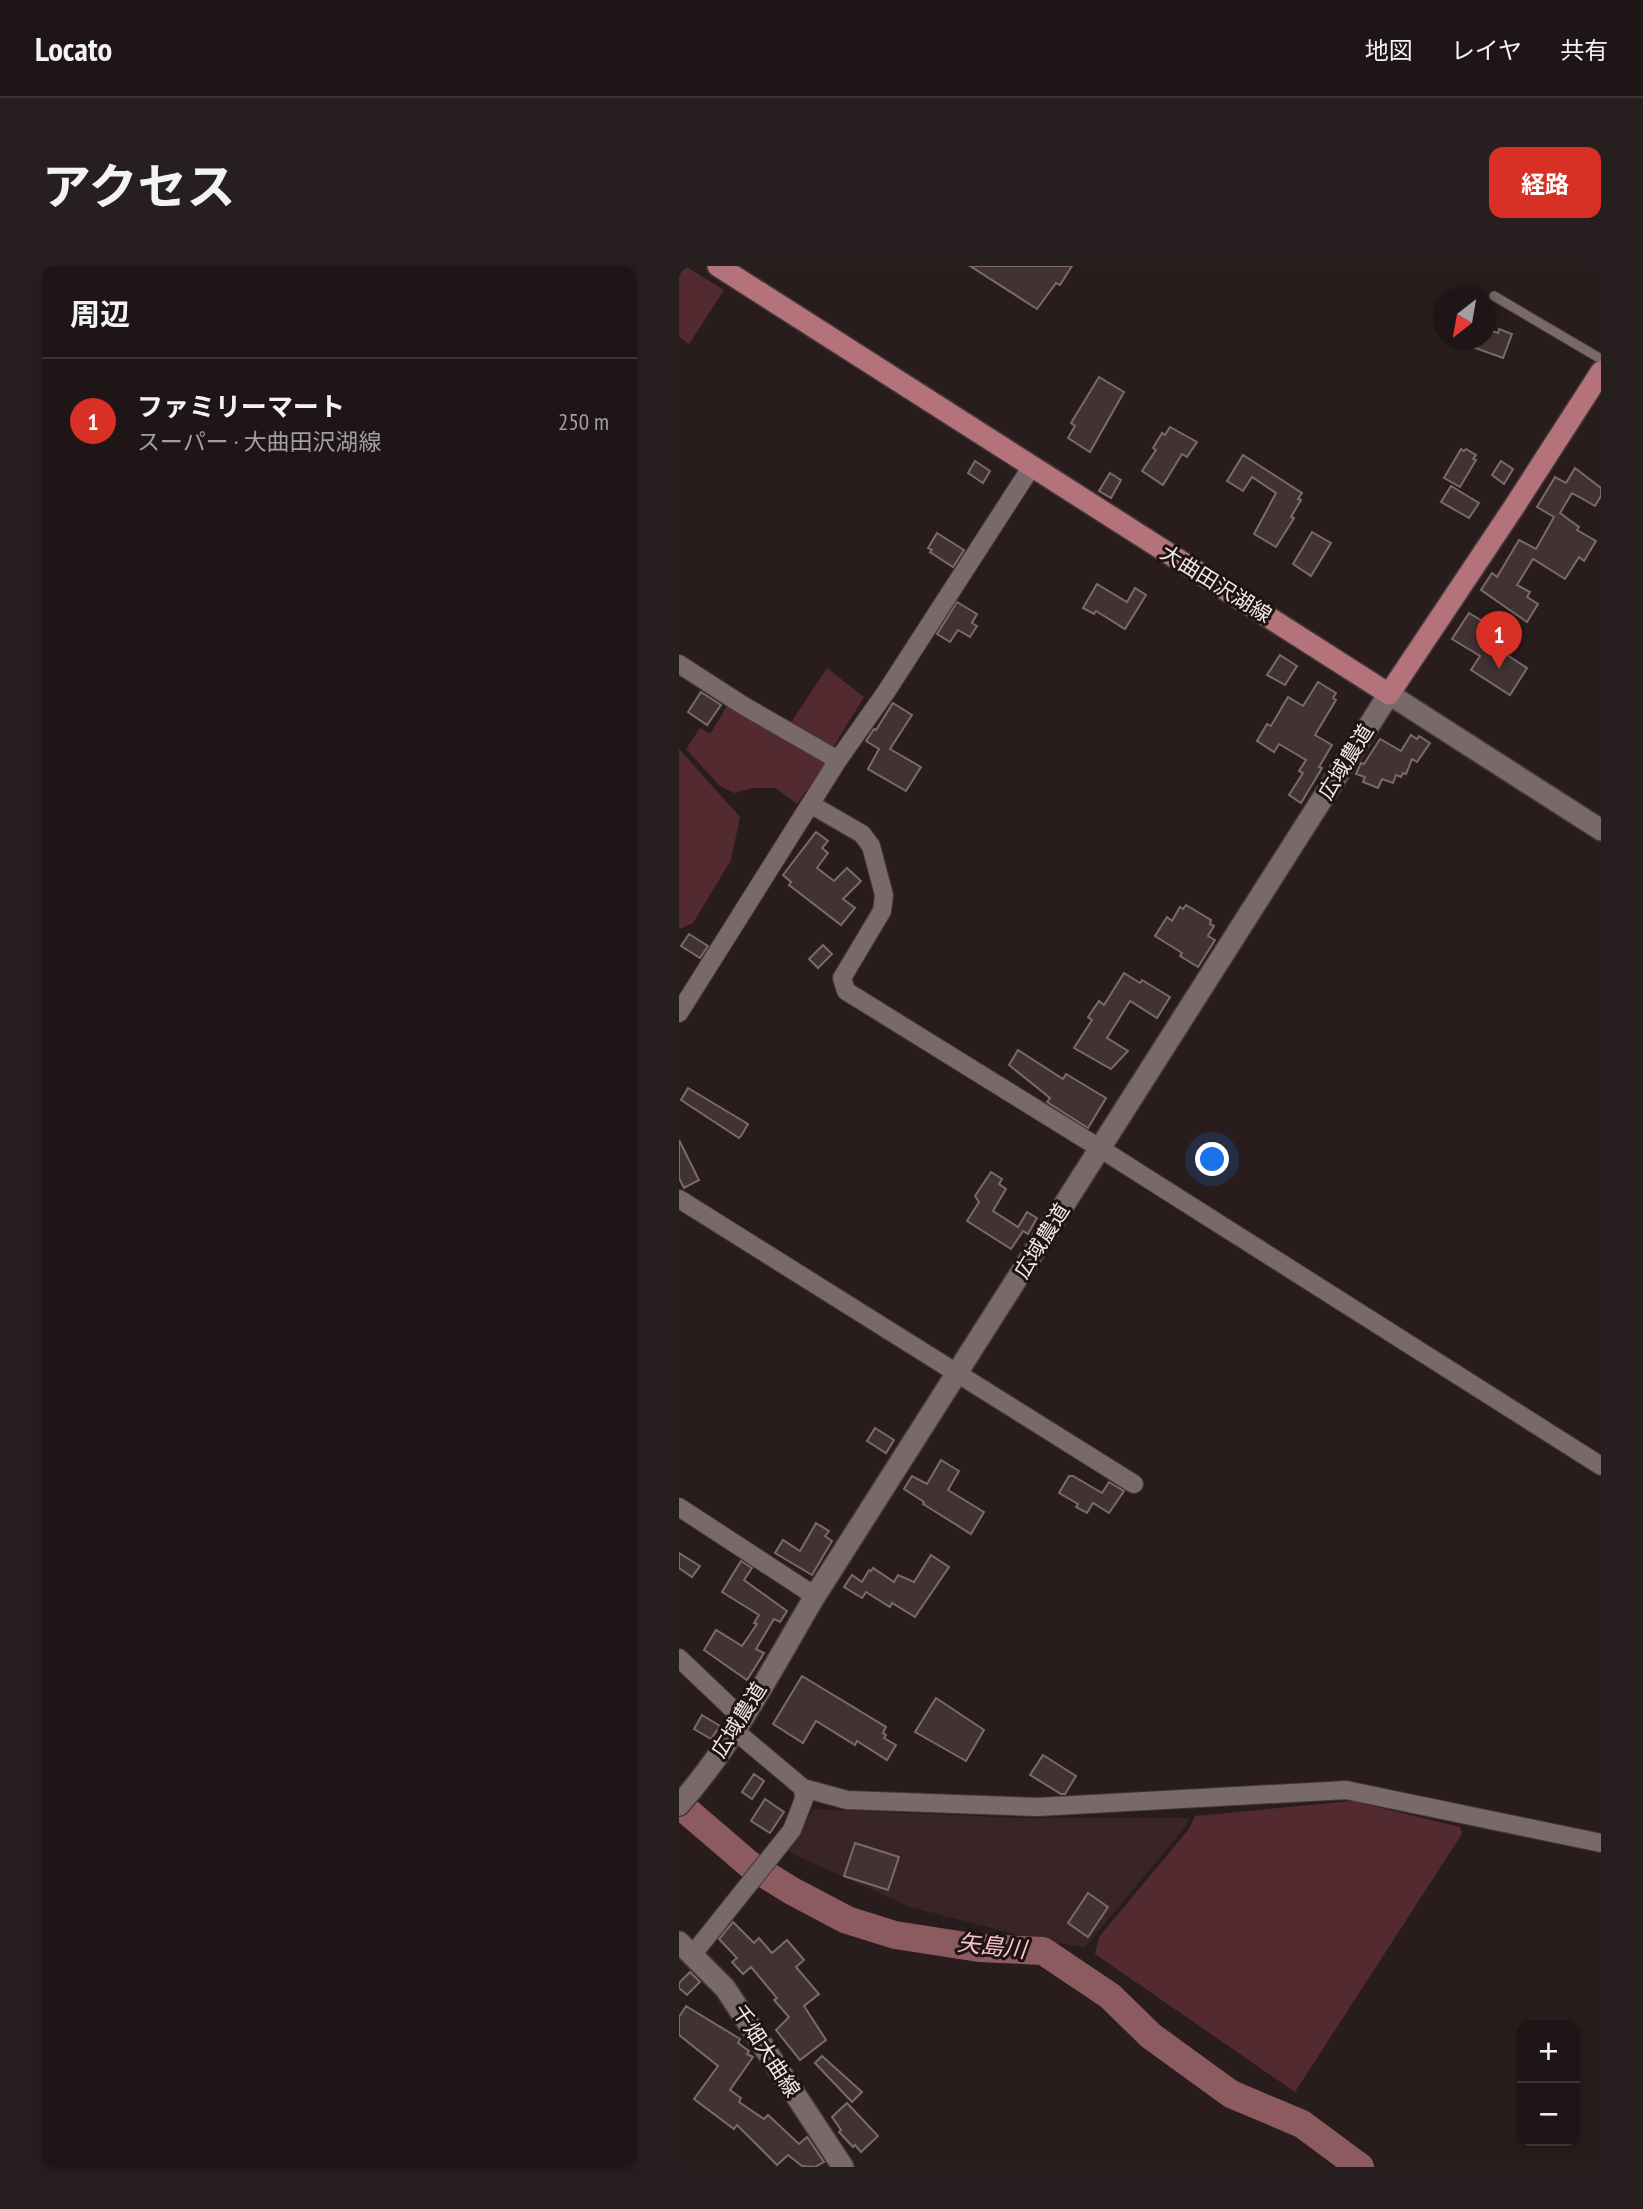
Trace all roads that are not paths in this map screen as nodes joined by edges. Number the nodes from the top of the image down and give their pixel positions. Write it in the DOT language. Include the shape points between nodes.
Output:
graph roads {
  1 [pos="718,266"];
  2 [pos="1496,297"];
  3 [pos="1601,359"];
  4 [pos="1601,372"];
  5 [pos="1032,466"];
  6 [pos="679,664"];
  7 [pos="1389,694"];
  8 [pos="838,760"];
  9 [pos="812,805"];
  10 [pos="1601,830"];
  11 [pos="679,1013"];
  12 [pos="1101,1149"];
  13 [pos="679,1199"];
  14 [pos="958,1373"];
  15 [pos="1601,1466"];
  16 [pos="1134,1484"];
  17 [pos="679,1507"];
  18 [pos="815,1596"];
  19 [pos="679,1658"];
  20 [pos="738,1724"];
  21 [pos="803,1788"];
  22 [pos="679,1805"];
  23 [pos="1601,1843"];
  24 [pos="686,1948"];
  25 [pos="838,2166"];
  1 -- 5 [label="main road, 大曲田沢湖線"];
  2 -- 3 [label="lane"];
  4 -- 7 [label="main road"];
  5 -- 7 [label="main road, 大曲田沢湖線"];
  5 -- 8 [label="street"];
  6 -- 8 [label="street"];
  7 -- 10 [label="street"];
  7 -- 12 [label="street, 広域農道"];
  8 -- 9 [label="street"];
  9 -- 11 [label="street"];
  9 -- 12 [label="street" via="862,834 871,846 884,895 882,911 842,978 846,991"];
  12 -- 14 [label="street, 広域農道"];
  12 -- 15 [label="street"];
  13 -- 14 [label="street"];
  14 -- 16 [label="street"];
  14 -- 18 [label="street, 広域農道"];
  17 -- 18 [label="street"];
  18 -- 20 [label="street, 広域農道"];
  19 -- 20 [label="street"];
  20 -- 21 [label="street"];
  20 -- 22 [label="street, 広域農道"];
  21 -- 23 [label="street" via="847,1800 1037,1807 1346,1790"];
  21 -- 24 [label="street" via="804,1799 792,1830"];
  24 -- 25 [label="street, 千畑大曲線" via="725,1989"];
}
